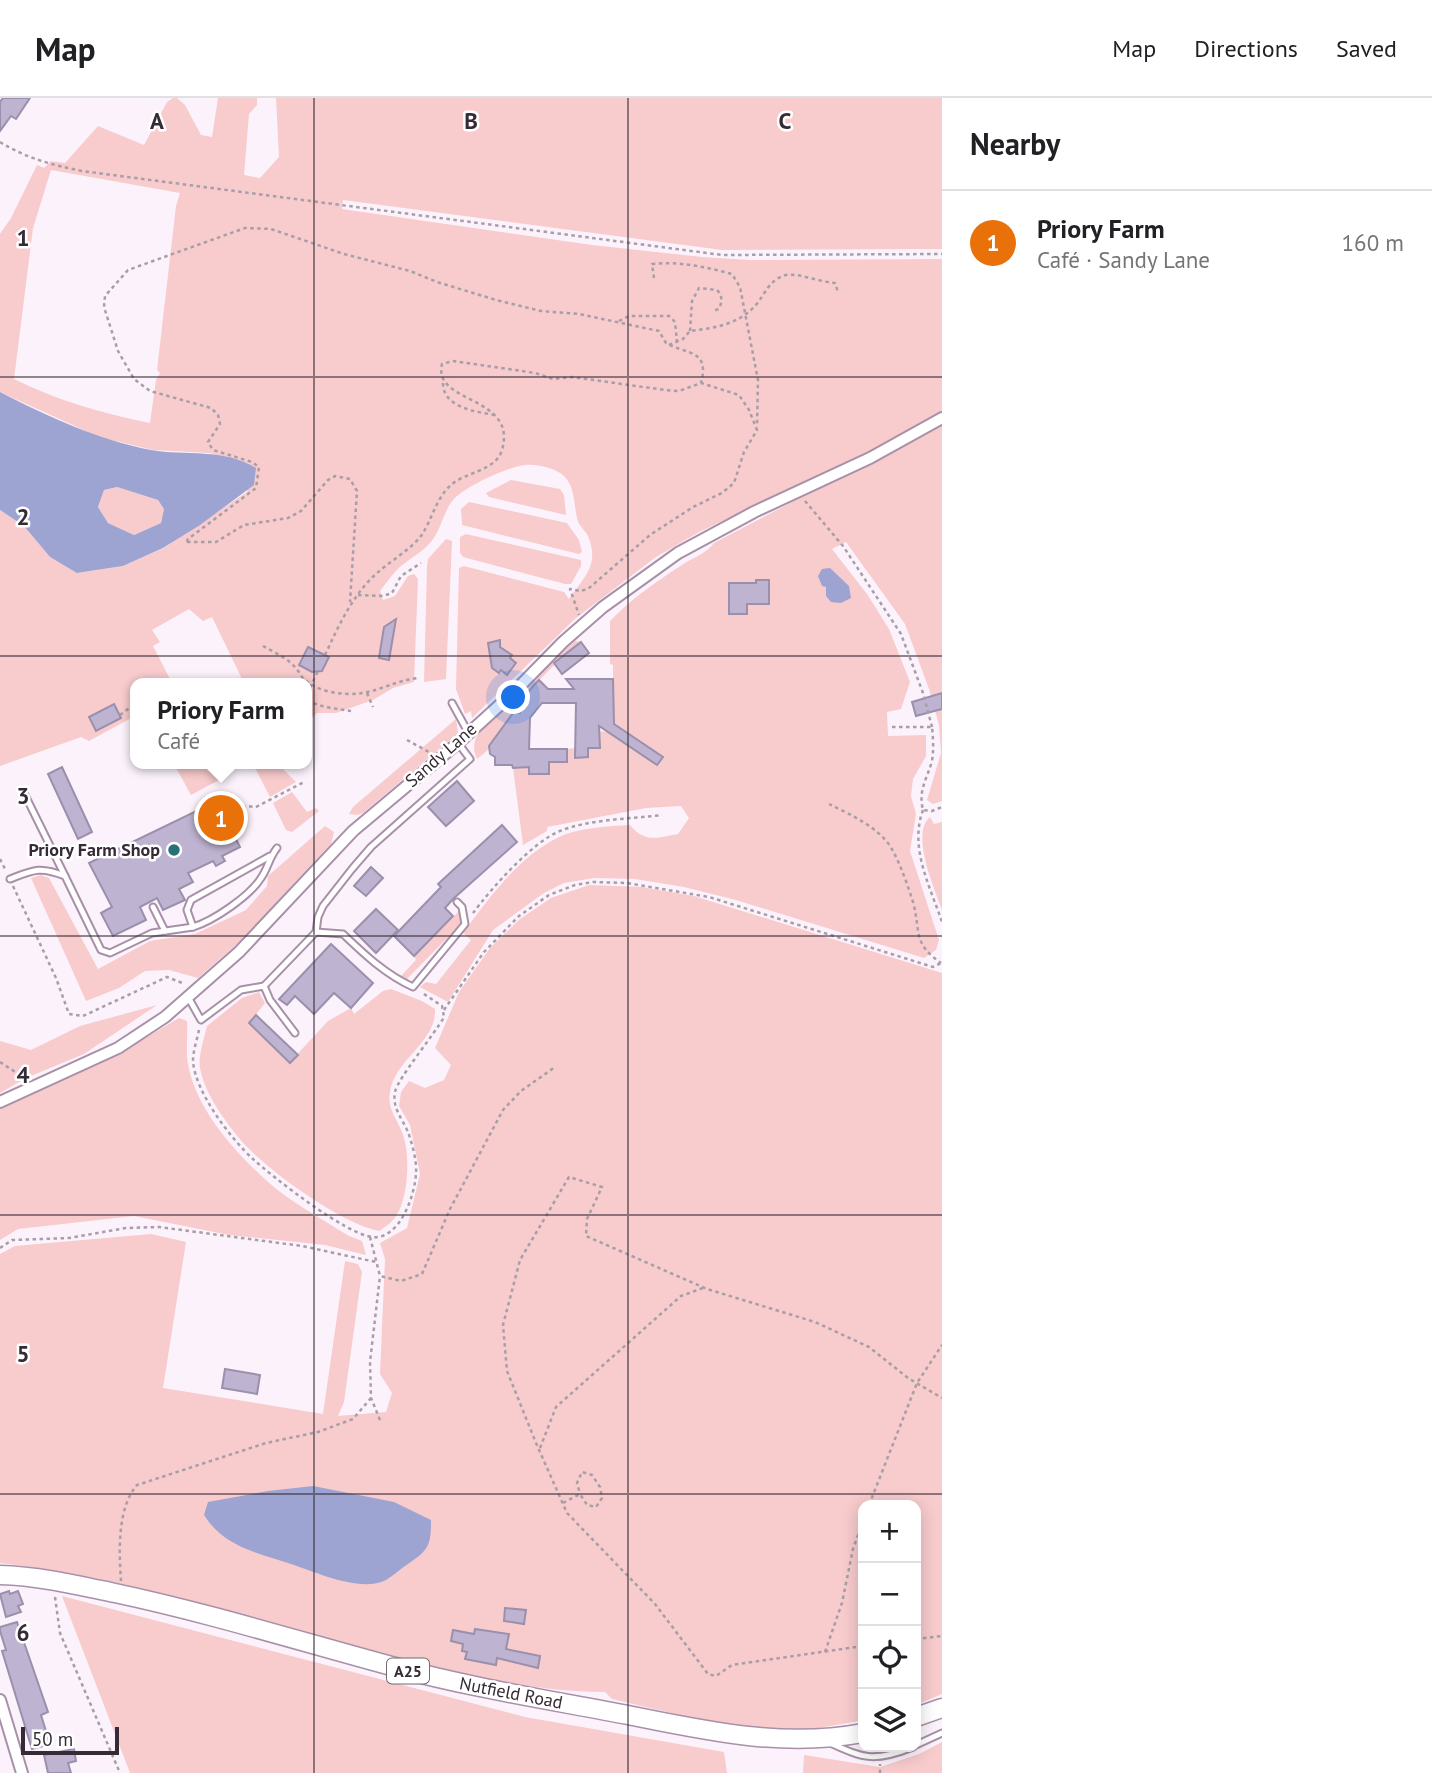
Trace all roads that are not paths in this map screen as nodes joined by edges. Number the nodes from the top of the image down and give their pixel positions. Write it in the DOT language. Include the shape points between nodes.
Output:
graph roads {
  1 [pos="942,418"];
  2 [pos="452,703"];
  3 [pos="468,732"];
  4 [pos="458,743"];
  5 [pos="24,793"];
  6 [pos="277,848"];
  7 [pos="270,856"];
  8 [pos="65,876"];
  9 [pos="10,879"];
  10 [pos="457,902"];
  11 [pos="153,907"];
  12 [pos="193,927"];
  13 [pos="165,931"];
  14 [pos="316,932"];
  15 [pos="264,986"];
  16 [pos="188,997"];
  17 [pos="295,1033"];
  18 [pos="0,1102"];
  19 [pos="0,1575"];
  20 [pos="0,1700"];
  21 [pos="942,1708"];
  22 [pos="921,1715"];
  23 [pos="858,1733"];
  24 [pos="942,1733"];
  25 [pos="824,1740"];
  26 [pos="921,1743"];
  27 [pos="897,1752"];
  28 [pos="22,1773"];
  1 -- 3 [label="street, Sandy Lane" via="678,553 586,623"];
  2 -- 3 [label="lane"];
  3 -- 4 [label="street, Sandy Lane"];
  4 -- 14 [label="lane" via="470,760 358,862 323,906"];
  4 -- 16 [label="street, Sandy Lane" via="353,831 239,952"];
  5 -- 8 [label="lane"];
  6 -- 7 [label="lane"];
  7 -- 12 [label="lane" via="262,878 245,896"];
  7 -- 12 [label="lane" via="191,900 187,910"];
  8 -- 9 [label="lane" via="34,869"];
  8 -- 13 [label="lane" via="102,950 110,953"];
  10 -- 14 [label="lane" via="465,924 412,987 376,965 344,934"];
  11 -- 13 [label="lane"];
  12 -- 13 [label="lane"];
  14 -- 15 [label="lane"];
  15 -- 16 [label="lane" via="242,990 201,1020"];
  15 -- 17 [label="lane"];
  16 -- 18 [label="street, Sandy Lane" via="118,1048"];
  19 -- 25 [label="main road, Nutfield Road / A25" via="55,1581 214,1616 491,1690 760,1739"];
  20 -- 28 [label="street"];
  21 -- 22 [label="main road"];
  23 -- 25 [label="main road, Nutfield Road / A25"];
  24 -- 26 [label="lane"];
  25 -- 27 [label="lane" via="858,1756"];
}
